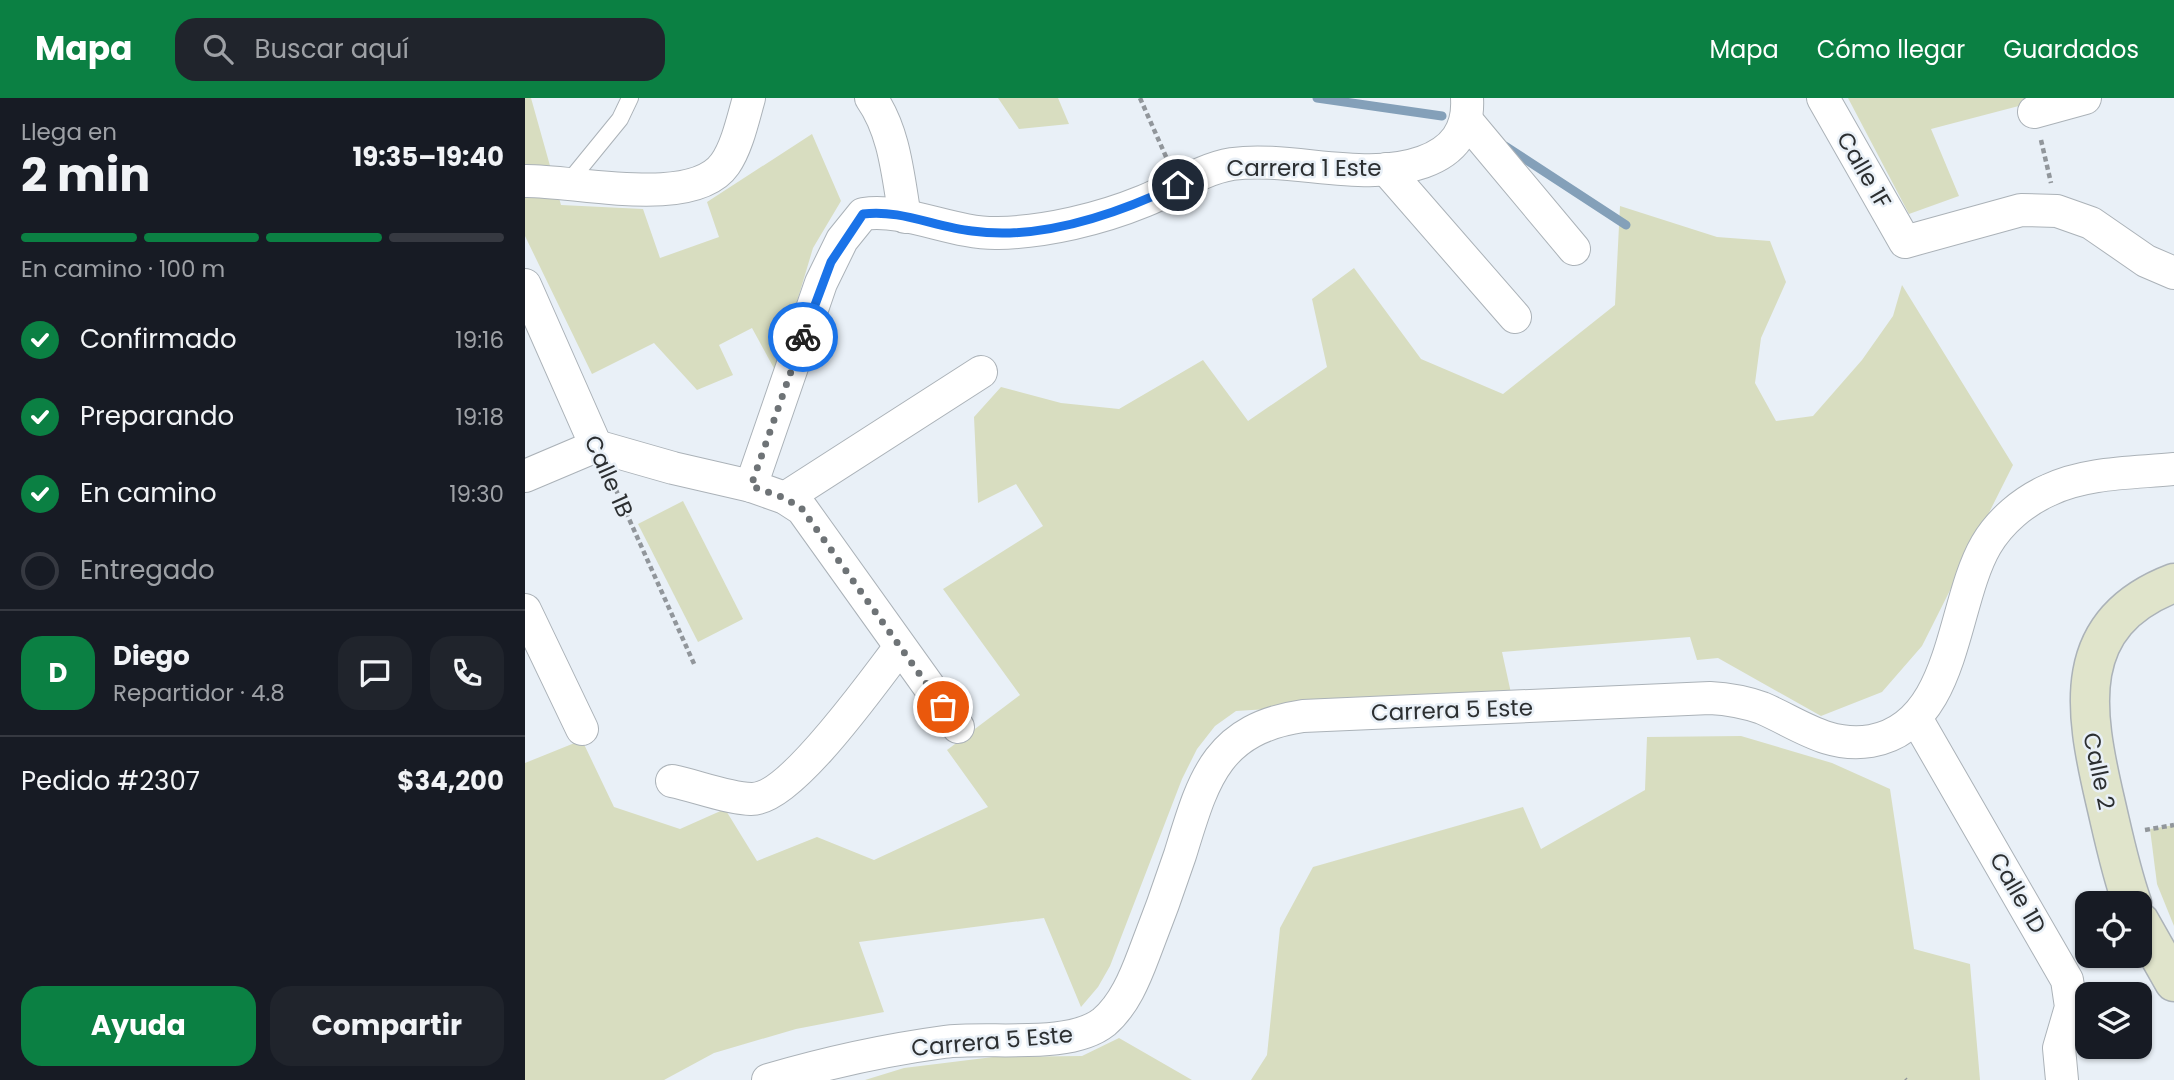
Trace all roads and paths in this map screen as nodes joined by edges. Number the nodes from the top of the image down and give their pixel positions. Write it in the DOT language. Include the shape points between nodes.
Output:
graph roads {
  1 [pos="630,98"];
  2 [pos="750,98"];
  3 [pos="871,98"];
  4 [pos="1140,98"];
  5 [pos="1823,98"];
  6 [pos="2085,98"];
  7 [pos="1467,109"];
  8 [pos="2034,112"];
  9 [pos="1385,169"];
  10 [pos="525,181"];
  11 [pos="567,184"];
  12 [pos="1178,185"];
  13 [pos="2057,211"];
  14 [pos="905,217"];
  15 [pos="1574,249"];
  16 [pos="2174,273"];
  17 [pos="525,285"];
  18 [pos="1514,317"];
  19 [pos="981,372"];
  20 [pos="596,446"];
  21 [pos="2174,469"];
  22 [pos="525,476"];
  23 [pos="751,486"];
  24 [pos="785,498"];
  25 [pos="2174,583"];
  26 [pos="525,610"];
  27 [pos="900,647"];
  28 [pos="695,666"];
  29 [pos="1916,718"];
  30 [pos="958,727"];
  31 [pos="582,729"];
  32 [pos="672,781"];
  33 [pos="2129,891"];
  34 [pos="2152,943"];
  35 [pos="2174,982"];
  36 [pos="768,1080"];
  37 [pos="2062,1080"];
  1 -- 11 [label="lane" via="620,119"];
  2 -- 11 [label="street" via="724,165 701,182 662,191"];
  3 -- 14 [label="street" via="894,154"];
  4 -- 12 [label="path"];
  5 -- 13 [label="street, Calle 1F" via="1905,242 2021,210"];
  6 -- 8 [label="street"];
  7 -- 9 [label="street, Carrera 1 Este" via="1459,137 1424,162"];
  7 -- 15 [label="street"];
  8 -- 13 [label="path"];
  9 -- 12 [label="street, Carrera 1 Este" via="1232,164"];
  9 -- 18 [label="street"];
  10 -- 11 [label="street"];
  12 -- 14 [label="street, Carrera 1 Este" via="1102,216 999,233 960,230"];
  13 -- 16 [label="street" via="2091,223 2146,261"];
  14 -- 23 [label="street, Carrera 1 Este" via="885,211 863,214 842,240 821,283"];
  17 -- 20 [label="street, Calle 1B"];
  19 -- 24 [label="street"];
  20 -- 22 [label="street"];
  20 -- 23 [label="street"];
  20 -- 28 [label="path, Calle 1B"];
  21 -- 29 [label="street, Carrera 5 Este" via="2070,482 2014,512 1977,564 1941,676"];
  23 -- 24 [label="street"];
  24 -- 27 [label="street" via="802,509"];
  25 -- 33 [label="street, Calle 2" via="2131,607 2103,639 2093,661 2088,714"];
  26 -- 31 [label="street"];
  27 -- 30 [label="street"];
  27 -- 32 [label="street" via="810,760 777,788 753,799"];
  29 -- 36 [label="street, Carrera 5 Este" via="1887,737 1855,742 1823,738 1761,708 1710,698 1303,716 1268,724 1224,754 1203,783 1135,978 1106,1020 1088,1033 946,1042 849,1059"];
  29 -- 37 [label="street, Calle 1D" via="2067,980 2071,1007 2059,1048"];
  34 -- 35 [label="street"];
}
